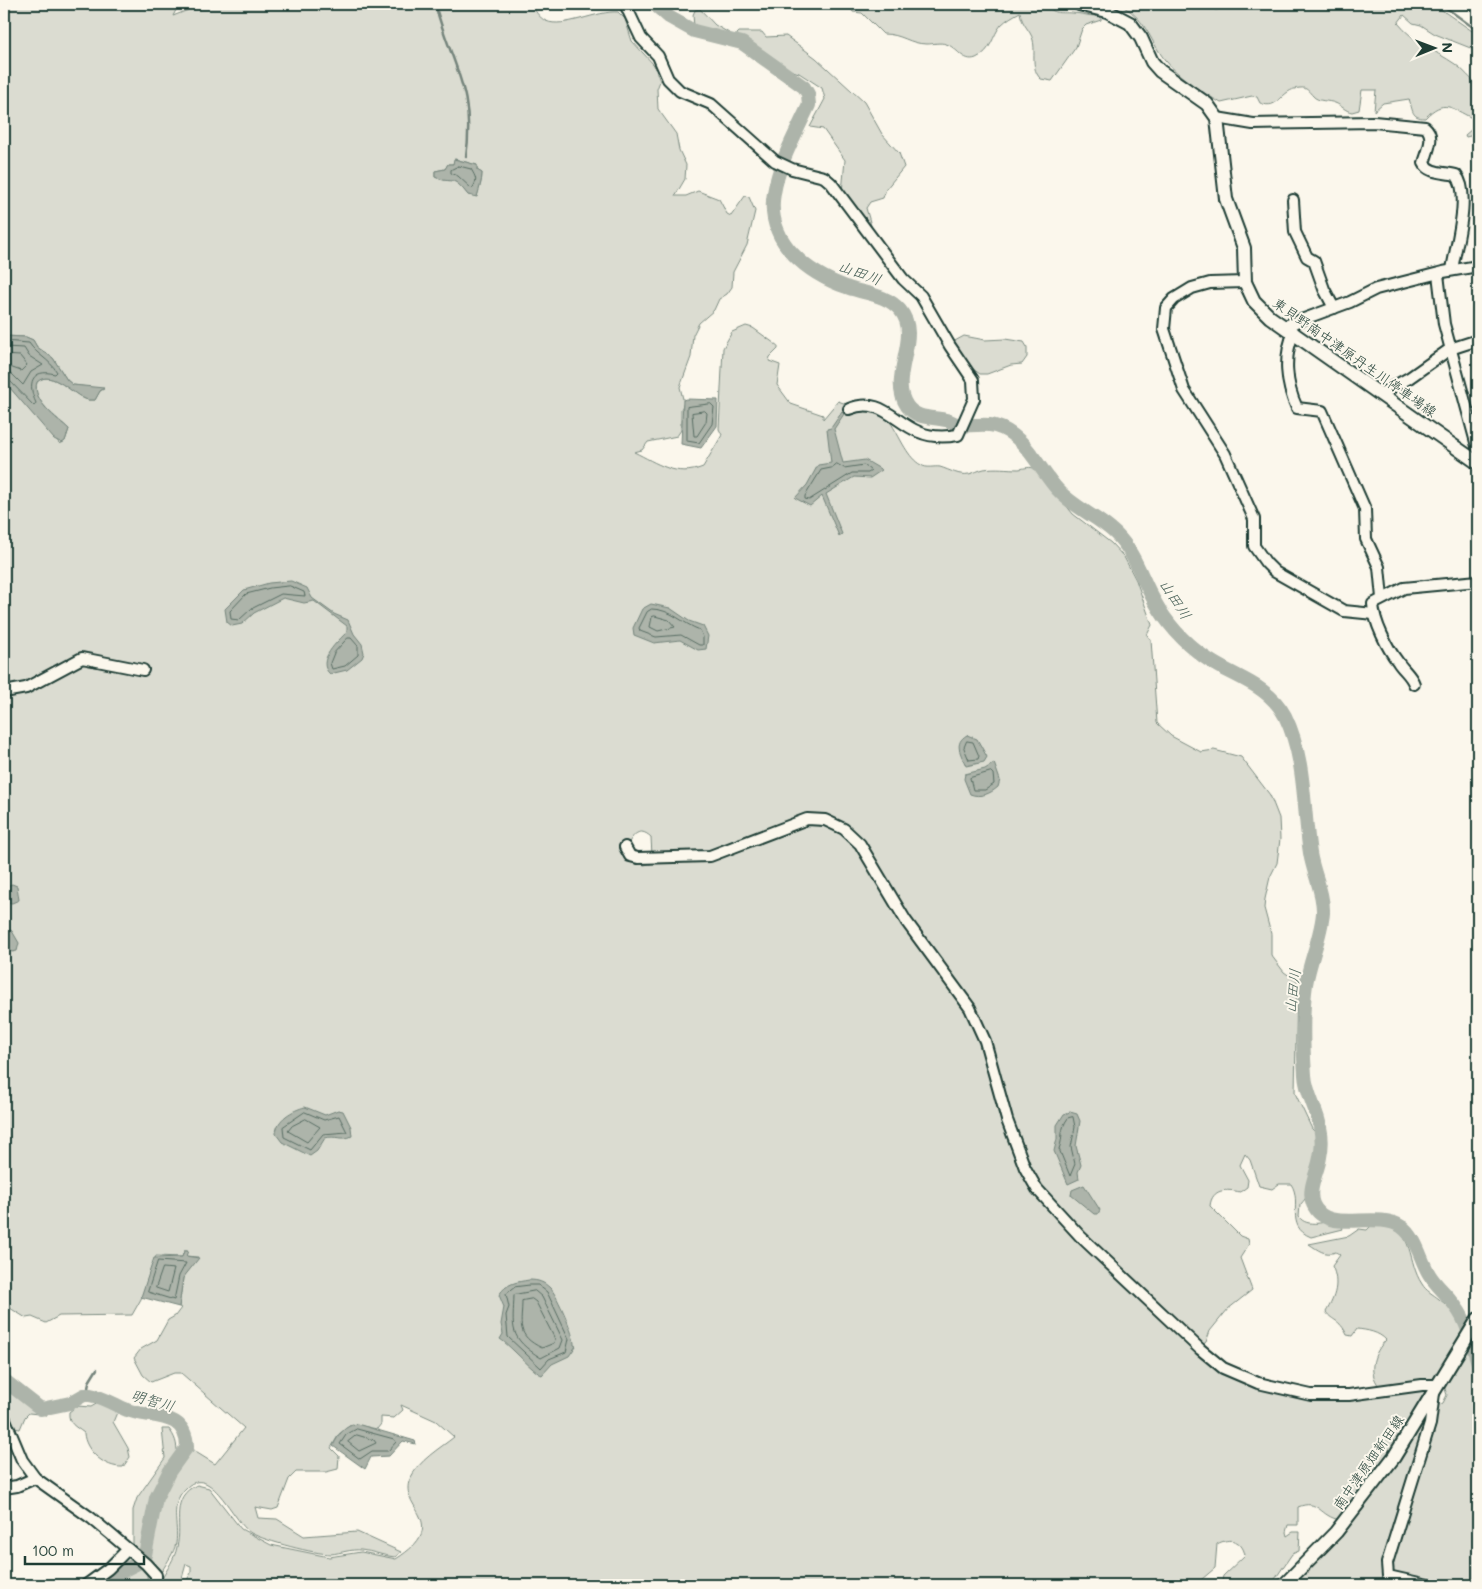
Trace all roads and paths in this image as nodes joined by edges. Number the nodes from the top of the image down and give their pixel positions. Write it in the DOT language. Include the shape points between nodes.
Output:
graph roads {
  1 [pos="625,4"];
  2 [pos="1079,4"];
  3 [pos="1218,118"];
  4 [pos="1294,200"];
  5 [pos="1478,266"];
  6 [pos="1452,270"];
  7 [pos="1438,274"];
  8 [pos="1245,282"];
  9 [pos="1334,308"];
  10 [pos="1289,329"];
  11 [pos="1478,340"];
  12 [pos="1450,348"];
  13 [pos="1380,394"];
  14 [pos="849,409"];
  15 [pos="1478,450"];
  16 [pos="1478,463"];
  17 [pos="1478,581"];
  18 [pos="1382,598"];
  19 [pos="1374,614"];
  20 [pos="143,670"];
  21 [pos="1414,684"];
  22 [pos="4,692"];
  23 [pos="624,847"];
  24 [pos="1478,1319"];
  25 [pos="1436,1388"];
  26 [pos="4,1417"];
  27 [pos="35,1478"];
  28 [pos="4,1488"];
  29 [pos="130,1551"];
  30 [pos="86,1585"];
  31 [pos="156,1585"];
  32 [pos="1284,1585"];
  33 [pos="1428,1585"];
  1 -- 14 [label="street" via="641,38 658,56 668,79 680,91 711,104 775,161 831,182 903,279 922,296 973,380 975,394 966,419 959,433 947,437 917,432 874,406 860,404"];
  2 -- 3 [label="main road" via="1112,13 1130,23 1160,71 1207,104"];
  3 -- 6 [label="street" via="1252,124 1374,122 1425,127 1431,140 1425,167 1456,175 1460,184 1462,220"];
  3 -- 8 [label="main road, 東貝野南中津原丹生川停車場線" via="1226,199 1244,248"];
  4 -- 9 [label="street" via="1295,232 1307,257 1314,261"];
  5 -- 6 [label="street"];
  6 -- 7 [label="street"];
  7 -- 9 [label="street" via="1376,288"];
  7 -- 12 [label="street"];
  8 -- 10 [label="main road, 東貝野南中津原丹生川停車場線" via="1254,301"];
  8 -- 19 [label="street" via="1204,284 1192,288 1166,308 1165,334 1184,390 1229,462 1254,519 1254,546 1266,563 1275,572 1344,611"];
  9 -- 10 [label="street"];
  10 -- 13 [label="main road, 東貝野南中津原丹生川停車場線"];
  10 -- 18 [label="street" via="1287,370 1295,405 1324,415 1365,509 1366,539 1379,567"];
  11 -- 12 [label="street"];
  12 -- 13 [label="street" via="1409,378"];
  12 -- 15 [label="street"];
  13 -- 16 [label="main road, 東貝野南中津原丹生川停車場線"];
  17 -- 18 [label="street" via="1411,586"];
  18 -- 19 [label="street" via="1373,604"];
  19 -- 21 [label="street" via="1393,656"];
  20 -- 22 [label="street" via="92,658 74,660 26,688"];
  23 -- 25 [label="street" via="630,856 638,858 710,856 806,819 825,820 844,829 860,844 906,921 973,1014 986,1041 1007,1120 1025,1168 1037,1189 1080,1236 1200,1349 1232,1372 1258,1383 1311,1395 1349,1395 1422,1385"];
  24 -- 25 [label="main road, 南中津原畑新田線"];
  25 -- 32 [label="main road, 南中津原畑新田線" via="1394,1457 1336,1532"];
  25 -- 33 [label="street" via="1430,1424 1387,1563 1388,1576"];
  26 -- 27 [label="street" via="22,1460"];
  27 -- 28 [label="street"];
  27 -- 29 [label="street"];
  29 -- 30 [label="street"];
  29 -- 31 [label="street" via="156,1575"];
}
